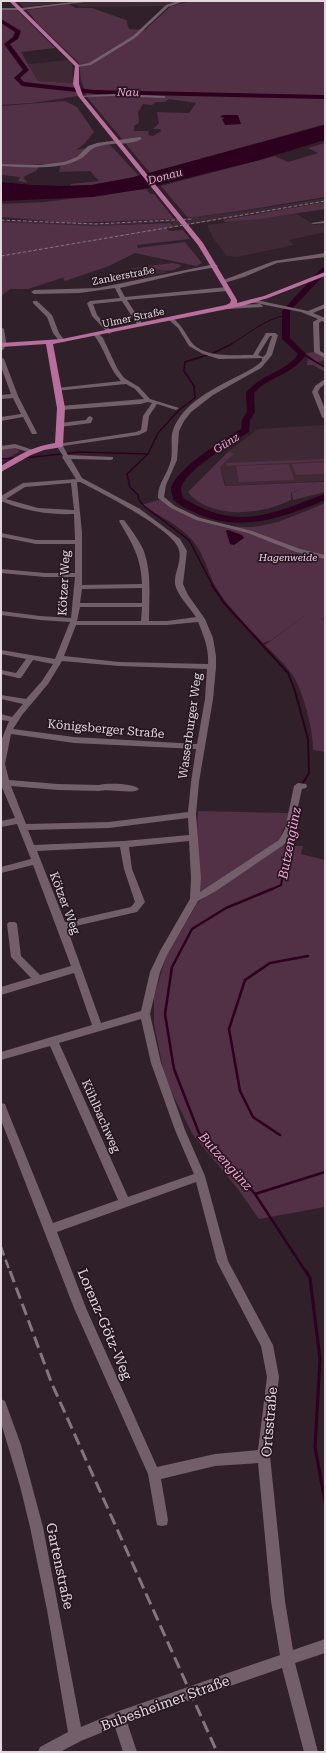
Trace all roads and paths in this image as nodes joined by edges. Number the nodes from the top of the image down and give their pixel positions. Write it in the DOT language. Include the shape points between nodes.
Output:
graph roads {
  1 [pos="11,1"];
  2 [pos="91,1"];
  3 [pos="167,1"];
  4 [pos="182,1"];
  5 [pos="68,2"];
  6 [pos="171,4"];
  7 [pos="1,9"];
  8 [pos="19,9"];
  9 [pos="77,66"];
  10 [pos="81,96"];
  11 [pos="164,97"];
  12 [pos="110,132"];
  13 [pos="118,142"];
  14 [pos="132,142"];
  15 [pos="101,144"];
  16 [pos="127,153"];
  17 [pos="1,165"];
  18 [pos="325,222"];
  19 [pos="314,223"];
  20 [pos="325,255"];
  21 [pos="215,266"];
  22 [pos="325,274"];
  23 [pos="223,279"];
  24 [pos="116,286"];
  25 [pos="228,291"];
  26 [pos="34,292"];
  27 [pos="266,297"];
  28 [pos="124,299"];
  29 [pos="36,302"];
  30 [pos="252,302"];
  31 [pos="264,305"];
  32 [pos="325,306"];
  33 [pos="228,307"];
  34 [pos="310,314"];
  35 [pos="171,319"];
  36 [pos="323,319"];
  37 [pos="140,325"];
  38 [pos="1,329"];
  39 [pos="108,332"];
  40 [pos="96,334"];
  41 [pos="62,341"];
  42 [pos="49,343"];
  43 [pos="1,347"];
  44 [pos="324,355"];
  45 [pos="255,356"];
  46 [pos="1,359"];
  47 [pos="264,359"];
  48 [pos="325,381"];
  49 [pos="127,382"];
  50 [pos="57,390"];
  51 [pos="15,396"];
  52 [pos="1,397"];
  53 [pos="151,401"];
  54 [pos="60,408"];
  55 [pos="176,408"];
  56 [pos="24,415"];
  57 [pos="325,416"];
  58 [pos="90,418"];
  59 [pos="1,419"];
  60 [pos="60,425"];
  61 [pos="34,433"];
  62 [pos="1,448"];
  63 [pos="31,451"];
  64 [pos="63,452"];
  65 [pos="111,458"];
  66 [pos="16,460"];
  67 [pos="1,465"];
  68 [pos="1,470"];
  69 [pos="77,480"];
  70 [pos="1,499"];
  71 [pos="77,512"];
  72 [pos="122,521"];
  73 [pos="1,535"];
  74 [pos="78,542"];
  75 [pos="325,558"];
  76 [pos="1,571"];
  77 [pos="78,575"];
  78 [pos="145,586"];
  79 [pos="78,587"];
  80 [pos="76,605"];
  81 [pos="145,605"];
  82 [pos="1,613"];
  83 [pos="201,619"];
  84 [pos="73,622"];
  85 [pos="145,623"];
  86 [pos="1,652"];
  87 [pos="31,658"];
  88 [pos="58,660"];
  89 [pos="212,667"];
  90 [pos="1,672"];
  91 [pos="1,697"];
  92 [pos="28,702"];
  93 [pos="1,717"];
  94 [pos="14,720"];
  95 [pos="9,730"];
  96 [pos="2,745"];
  97 [pos="202,747"];
  98 [pos="1,764"];
  99 [pos="3,782"];
  100 [pos="301,786"];
  101 [pos="135,789"];
  102 [pos="192,814"];
  103 [pos="1,824"];
  104 [pos="22,824"];
  105 [pos="193,838"];
  106 [pos="124,844"];
  107 [pos="32,848"];
  108 [pos="36,861"];
  109 [pos="1,870"];
  110 [pos="195,899"];
  111 [pos="12,924"];
  112 [pos="62,926"];
  113 [pos="77,968"];
  114 [pos="39,980"];
  115 [pos="1,991"];
  116 [pos="145,1014"];
  117 [pos="98,1027"];
  118 [pos="53,1040"];
  119 [pos="1,1056"];
  120 [pos="1,1106"];
  121 [pos="180,1130"];
  122 [pos="200,1176"];
  123 [pos="124,1203"];
  124 [pos="50,1229"];
  125 [pos="1,1405"];
  126 [pos="264,1456"];
  127 [pos="154,1474"];
  128 [pos="162,1520"];
  129 [pos="325,1646"];
  130 [pos="288,1660"];
  131 [pos="119,1718"];
  132 [pos="76,1736"];
  133 [pos="45,1752"];
  134 [pos="130,1752"];
  135 [pos="311,1752"];
  1 -- 8 [label="main road"];
  2 -- 5 [label="street"];
  3 -- 6 [label="street"];
  4 -- 6 [label="street"];
  5 -- 8 [label="street"];
  6 -- 9 [label="street" via="134,37 90,64"];
  7 -- 8 [label="street"];
  8 -- 9 [label="main road"];
  9 -- 10 [label="main road" via="76,84"];
  10 -- 11 [label="street"];
  10 -- 12 [label="main road"];
  12 -- 13 [label="main road"];
  12 -- 15 [label="street" via="109,138"];
  13 -- 14 [label="street"];
  13 -- 14 [label="street" via="140,138"];
  13 -- 15 [label="street"];
  13 -- 16 [label="main road"];
  14 -- 16 [label="street" via="126,146"];
  15 -- 17 [label="street" via="90,147 79,158 65,163 40,166"];
  16 -- 21 [label="main road" via="202,244"];
  18 -- 19 [label="street"];
  20 -- 23 [label="street" via="276,262 235,278"];
  21 -- 23 [label="main road"];
  21 -- 24 [label="street, Zankerstraße"];
  22 -- 27 [label="main road, Ulmer Straße"];
  23 -- 25 [label="main road"];
  24 -- 26 [label="street, Zankerstraße" via="92,290"];
  24 -- 28 [label="street"];
  25 -- 28 [label="street" via="162,294"];
  25 -- 30 [label="main road"];
  25 -- 33 [label="main road" via="234,302"];
  27 -- 30 [label="main road, Ulmer Straße"];
  27 -- 31 [label="street"];
  28 -- 37 [label="street"];
  28 -- 39 [label="street" via="89,304 94,315"];
  29 -- 41 [label="street" via="50,316"];
  30 -- 31 [label="street"];
  30 -- 33 [label="main road, Ulmer Straße"];
  31 -- 33 [label="street"];
  31 -- 34 [label="street"];
  32 -- 34 [label="street"];
  33 -- 35 [label="main road, Ulmer Straße"];
  34 -- 36 [label="street"];
  35 -- 37 [label="main road, Ulmer Straße"];
  35 -- 45 [label="street" via="180,327 191,345 205,353 215,356"];
  36 -- 44 [label="street" via="316,322 316,336 317,352"];
  37 -- 39 [label="main road, Ulmer Straße"];
  38 -- 43 [label="street"];
  39 -- 40 [label="main road, Ulmer Straße"];
  40 -- 41 [label="main road, Ulmer Straße"];
  40 -- 49 [label="street" via="118,375"];
  41 -- 42 [label="main road, Ulmer Straße"];
  42 -- 43 [label="main road, Ulmer Straße"];
  42 -- 50 [label="main road"];
  45 -- 47 [label="street"];
  45 -- 47 [label="street" via="265,337 268,334 275,335 269,355"];
  46 -- 51 [label="street"];
  47 -- 75 [label="street" via="259,368 206,397 181,419 176,431 174,463 160,492 163,501 198,519 250,532 298,551"];
  48 -- 57 [label="street" via="315,392"];
  49 -- 50 [label="street"];
  49 -- 53 [label="street"];
  50 -- 54 [label="main road"];
  51 -- 52 [label="street"];
  51 -- 56 [label="street"];
  53 -- 54 [label="street"];
  53 -- 55 [label="street"];
  53 -- 64 [label="street" via="144,419 144,431 102,437"];
  54 -- 60 [label="main road"];
  56 -- 59 [label="street"];
  56 -- 61 [label="street"];
  58 -- 60 [label="street" via="89,422"];
  60 -- 64 [label="main road"];
  62 -- 63 [label="street" via="15,446"];
  63 -- 64 [label="main road" via="38,448"];
  63 -- 66 [label="main road"];
  64 -- 65 [label="street"];
  64 -- 69 [label="street, Wasserburger Weg"];
  66 -- 67 [label="street"];
  66 -- 68 [label="main road"];
  69 -- 70 [label="street" via="23,484"];
  69 -- 71 [label="street, Kötzer Weg"];
  69 -- 83 [label="street, Wasserburger Weg" via="138,510 178,540 183,551 179,584"];
  70 -- 71 [label="street" via="36,511"];
  71 -- 74 [label="street, Kötzer Weg"];
  72 -- 78 [label="street" via="140,552 144,564"];
  73 -- 74 [label="street" via="36,542"];
  74 -- 77 [label="street, Kötzer Weg"];
  76 -- 77 [label="street"];
  77 -- 79 [label="street, Kötzer Weg"];
  78 -- 79 [label="street"];
  78 -- 81 [label="street"];
  79 -- 80 [label="street, Kötzer Weg"];
  80 -- 81 [label="street"];
  80 -- 84 [label="street, Kötzer Weg"];
  81 -- 85 [label="street"];
  82 -- 84 [label="street"];
  83 -- 85 [label="street"];
  83 -- 89 [label="street, Wasserburger Weg" via="209,638"];
  84 -- 85 [label="street"];
  84 -- 88 [label="street, Kötzer Weg"];
  86 -- 87 [label="street"];
  87 -- 88 [label="street"];
  87 -- 90 [label="street" via="18,676"];
  88 -- 89 [label="street"];
  88 -- 92 [label="street, Kötzer Weg" via="47,681"];
  89 -- 97 [label="street, Wasserburger Weg"];
  91 -- 92 [label="street"];
  92 -- 94 [label="street, Kötzer Weg"];
  93 -- 94 [label="street"];
  94 -- 95 [label="street, Kötzer Weg"];
  95 -- 96 [label="street, Kötzer Weg"];
  95 -- 97 [label="street, Königsberger Straße" via="74,740"];
  96 -- 98 [label="street, Kötzer Weg"];
  97 -- 102 [label="street, Wasserburger Weg"];
  98 -- 99 [label="street, Kötzer Weg"];
  99 -- 101 [label="street" via="58,787 105,786"];
  99 -- 104 [label="street, Kötzer Weg"];
  100 -- 110 [label="street" via="289,829 282,842"];
  102 -- 104 [label="street" via="109,825"];
  102 -- 105 [label="street, Wasserburger Weg"];
  103 -- 104 [label="street"];
  104 -- 107 [label="street, Kötzer Weg"];
  105 -- 106 [label="street"];
  105 -- 110 [label="street, Wasserburger Weg"];
  106 -- 107 [label="street"];
  106 -- 112 [label="street" via="128,869 140,902 134,910"];
  107 -- 108 [label="street, Kötzer Weg"];
  108 -- 109 [label="street"];
  108 -- 112 [label="street, Kötzer Weg"];
  110 -- 116 [label="street, Wasserburger Weg" via="160,960"];
  111 -- 114 [label="street" via="16,957"];
  112 -- 113 [label="street, Kötzer Weg"];
  113 -- 114 [label="street"];
  113 -- 117 [label="street, Kötzer Weg"];
  114 -- 115 [label="street"];
  116 -- 117 [label="street"];
  116 -- 121 [label="street, Wasserburger Weg" via="156,1062"];
  117 -- 118 [label="street"];
  118 -- 119 [label="street"];
  118 -- 123 [label="street, Kühlbachweg"];
  120 -- 124 [label="street, Lorenz-Götz-Weg"];
  121 -- 122 [label="street, Ortsstraße"];
  122 -- 123 [label="street"];
  122 -- 126 [label="street, Ortsstraße" via="223,1262 266,1345 274,1377"];
  123 -- 124 [label="street"];
  124 -- 127 [label="street, Lorenz-Götz-Weg" via="80,1308"];
  125 -- 132 [label="street, Gartenstraße" via="14,1440 43,1560"];
  126 -- 127 [label="street" via="216,1460"];
  126 -- 130 [label="street, Ortsstraße" via="278,1601"];
  127 -- 128 [label="street, Lorenz-Götz-Weg"];
  129 -- 130 [label="street, Bubesheimer Straße"];
  130 -- 131 [label="street, Bubesheimer Straße"];
  130 -- 135 [label="street, Ortsstraße"];
  131 -- 132 [label="street, Bubesheimer Straße"];
  131 -- 134 [label="street"];
  132 -- 133 [label="street, Bubesheimer Straße"];
}
